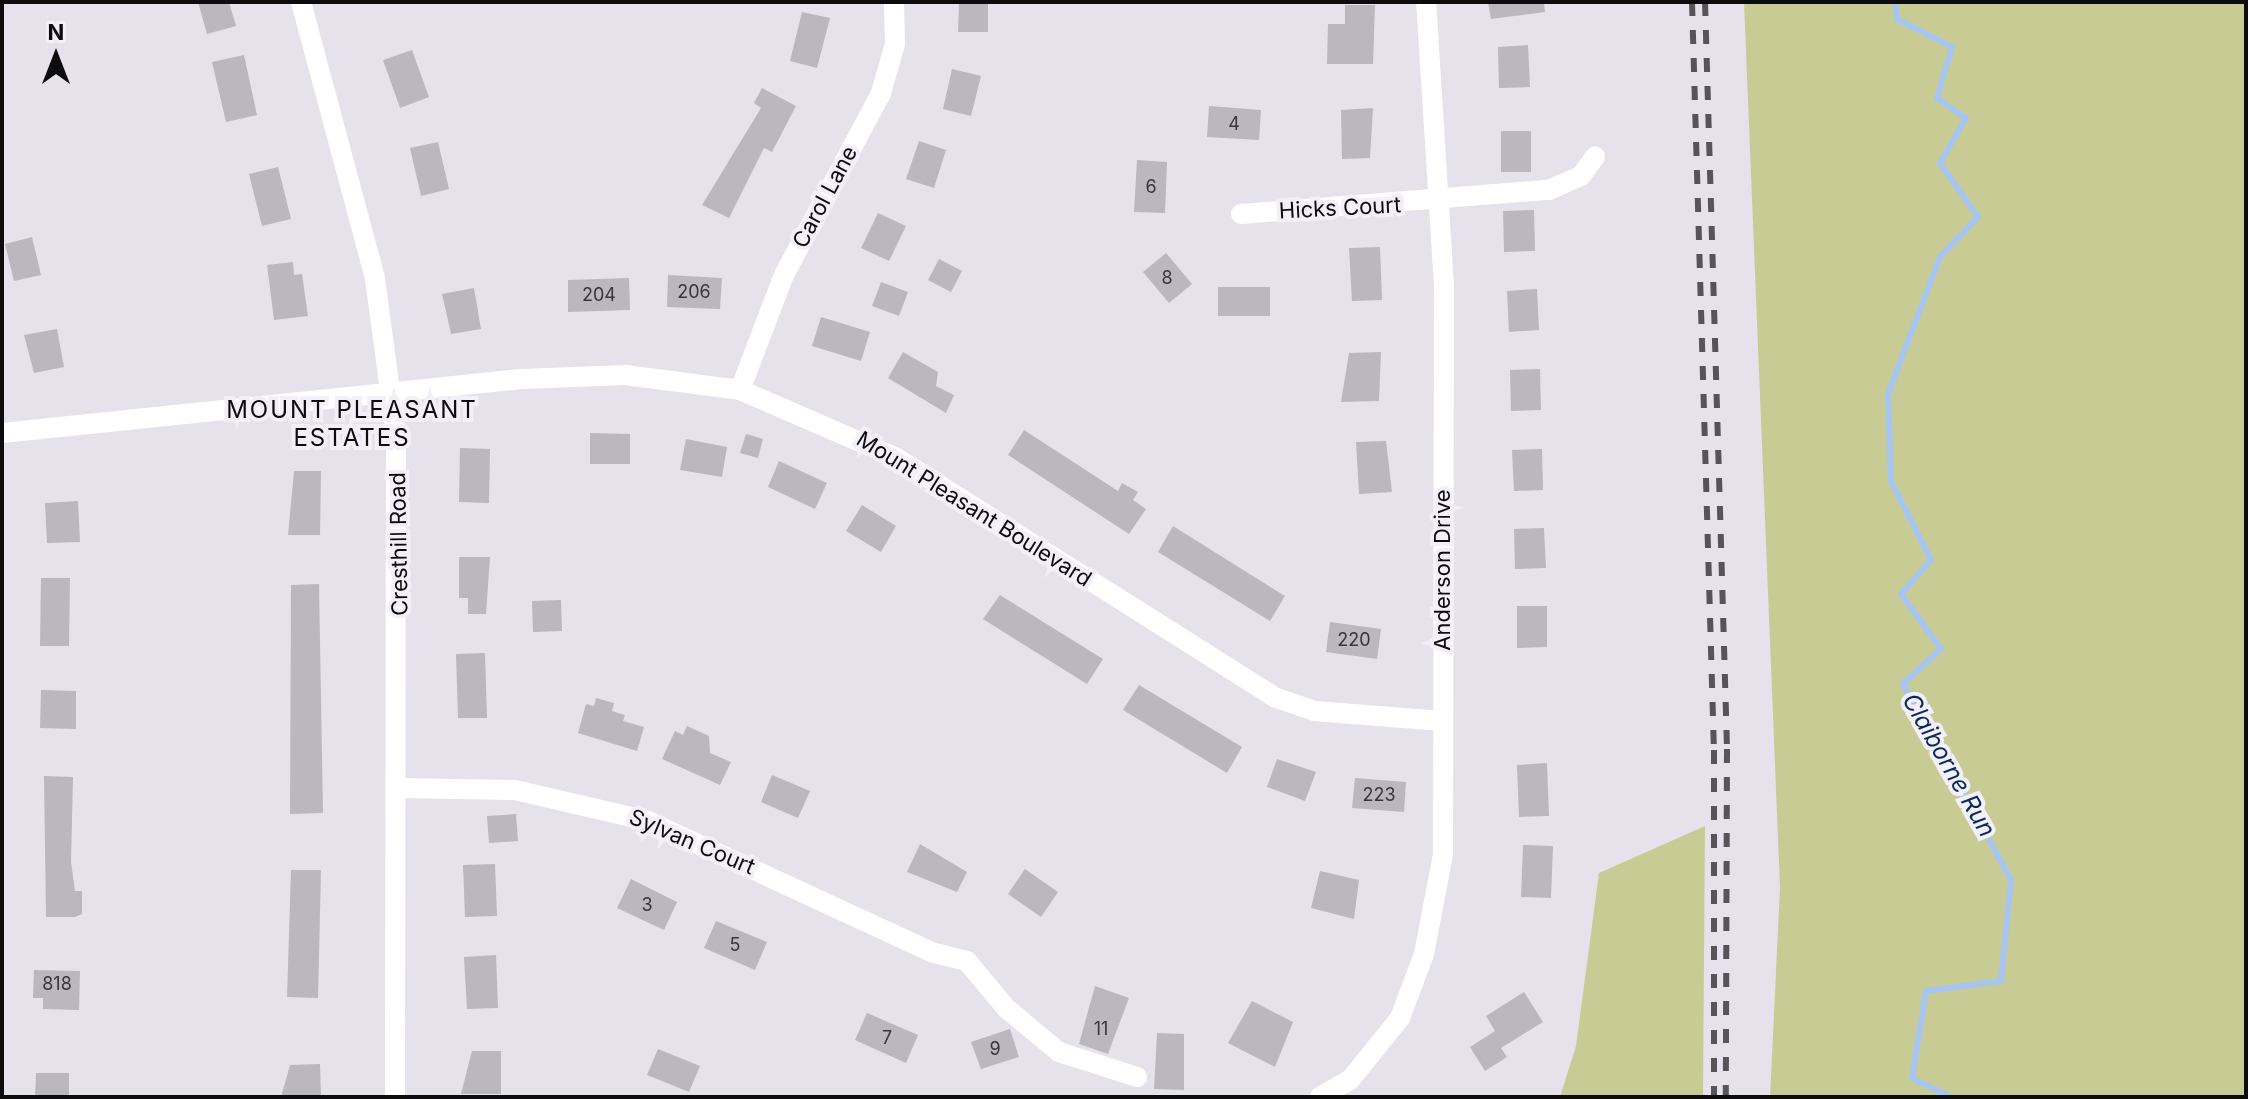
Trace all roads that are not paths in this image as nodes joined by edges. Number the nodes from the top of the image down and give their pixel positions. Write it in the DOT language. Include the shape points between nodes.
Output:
graph roads {
  1 [pos="301,2"];
  2 [pos="894,2"];
  3 [pos="1426,2"];
  4 [pos="1595,157"];
  5 [pos="1440,199"];
  6 [pos="1241,214"];
  7 [pos="740,390"];
  8 [pos="392,393"];
  9 [pos="2,433"];
  10 [pos="1442,721"];
  11 [pos="399,788"];
  12 [pos="1137,1077"];
  13 [pos="395,1097"];
  14 [pos="1320,1097"];
  1 -- 8 [label="street, Cresthill Road" via="375,279"];
  2 -- 7 [label="street, Carol Lane" via="895,44 881,93 784,275"];
  3 -- 5 [label="street, Anderson Drive"];
  4 -- 5 [label="street, Hicks Court" via="1581,176 1549,190"];
  5 -- 6 [label="street, Hicks Court"];
  5 -- 10 [label="street, Anderson Drive"];
  7 -- 8 [label="street, Mount Pleasant Boulevard" via="591,375"];
  7 -- 10 [label="street, Mount Pleasant Boulevard" via="895,457 1274,697 1315,711"];
  8 -- 9 [label="street, Mount Pleasant Boulevard"];
  8 -- 11 [label="street, Cresthill Road"];
  10 -- 14 [label="street, Anderson Drive" via="1443,854 1416,983 1362,1067"];
  11 -- 12 [label="street, Sylvan Court" via="515,790 618,811 837,903 931,952 967,961 1017,1019 1059,1052"];
  11 -- 13 [label="street, Cresthill Road"];
}
